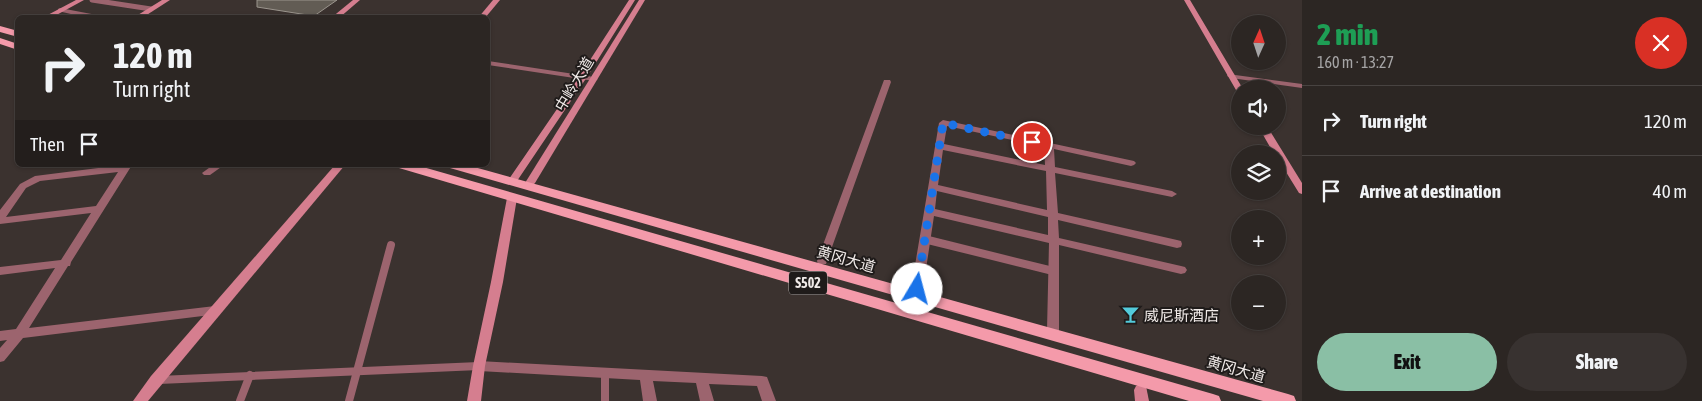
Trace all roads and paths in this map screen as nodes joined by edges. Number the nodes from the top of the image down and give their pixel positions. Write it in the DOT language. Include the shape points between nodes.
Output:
graph roads {
  1 [pos="81,0"];
  2 [pos="92,0"];
  3 [pos="167,0"];
  4 [pos="357,0"];
  5 [pos="497,0"];
  6 [pos="632,0"];
  7 [pos="642,0"];
  8 [pos="1187,0"];
  9 [pos="151,9"];
  10 [pos="60,10"];
  11 [pos="51,15"];
  12 [pos="86,15"];
  13 [pos="141,15"];
  14 [pos="338,15"];
  15 [pos="484,15"];
  16 [pos="0,28"];
  17 [pos="15,32"];
  18 [pos="0,41"];
  19 [pos="15,46"];
  20 [pos="490,63"];
  21 [pos="1231,76"];
  22 [pos="583,77"];
  23 [pos="594,79"];
  24 [pos="1234,80"];
  25 [pos="887,82"];
  26 [pos="1302,86"];
  27 [pos="1268,135"];
  28 [pos="939,146"];
  29 [pos="1049,146"];
  30 [pos="1131,163"];
  31 [pos="125,167"];
  32 [pos="216,167"];
  33 [pos="338,167"];
  34 [pos="410,167"];
  35 [pos="461,167"];
  36 [pos="1051,169"];
  37 [pos="207,173"];
  38 [pos="514,179"];
  39 [pos="530,183"];
  40 [pos="932,188"];
  41 [pos="1302,191"];
  42 [pos="1172,194"];
  43 [pos="512,198"];
  44 [pos="100,209"];
  45 [pos="928,211"];
  46 [pos="1052,215"];
  47 [pos="0,219"];
  48 [pos="924,238"];
  49 [pos="1054,242"];
  50 [pos="1177,244"];
  51 [pos="391,245"];
  52 [pos="822,261"];
  53 [pos="66,262"];
  54 [pos="0,270"];
  55 [pos="1181,270"];
  56 [pos="1053,271"];
  57 [pos="917,289"];
  58 [pos="215,311"];
  59 [pos="1053,330"];
  60 [pos="19,334"];
  61 [pos="0,336"];
  62 [pos="0,357"];
  63 [pos="479,366"];
  64 [pos="357,371"];
  65 [pos="605,373"];
  66 [pos="250,375"];
  67 [pos="645,375"];
  68 [pos="702,378"];
  69 [pos="156,380"];
  70 [pos="140,401"];
  71 [pos="240,401"];
  72 [pos="349,401"];
  73 [pos="474,401"];
  74 [pos="606,401"];
  75 [pos="650,401"];
  76 [pos="707,401"];
  77 [pos="769,401"];
  78 [pos="1213,401"];
  79 [pos="1288,401"];
  1 -- 10 [label="street"];
  2 -- 9 [label="lane"];
  3 -- 9 [label="street"];
  4 -- 14 [label="street"];
  5 -- 15 [label="street"];
  6 -- 22 [label="street, 中岭大道"];
  7 -- 23 [label="street, 中岭大道"];
  8 -- 21 [label="street"];
  9 -- 13 [label="street"];
  10 -- 11 [label="street"];
  10 -- 12 [label="street"];
  16 -- 17 [label="main road"];
  18 -- 19 [label="main road"];
  20 -- 22 [label="street"];
  21 -- 24 [label="street"];
  21 -- 26 [label="street"];
  22 -- 23 [label="street"];
  22 -- 38 [label="street, 中岭大道"];
  23 -- 39 [label="street, 中岭大道"];
  25 -- 52 [label="street"];
  27 -- 41 [label="street"];
  28 -- 29 [label="street" via="943,123"];
  28 -- 36 [label="street"];
  28 -- 40 [label="street"];
  29 -- 30 [label="street"];
  29 -- 36 [label="street"];
  31 -- 44 [label="street"];
  31 -- 47 [label="street" via="38,178 23,186"];
  32 -- 37 [label="street"];
  33 -- 58 [label="street"];
  34 -- 78 [label="main road, S502"];
  35 -- 79 [label="main road, 黄冈大道 / S502"];
  36 -- 42 [label="street"];
  36 -- 46 [label="street"];
  40 -- 45 [label="street"];
  40 -- 46 [label="street"];
  43 -- 63 [label="street"];
  44 -- 47 [label="street"];
  44 -- 53 [label="street"];
  45 -- 48 [label="street"];
  45 -- 49 [label="street"];
  46 -- 49 [label="street"];
  46 -- 50 [label="street"];
  48 -- 56 [label="lane"];
  48 -- 57 [label="street"];
  49 -- 55 [label="street"];
  49 -- 56 [label="street"];
  51 -- 64 [label="lane"];
  53 -- 54 [label="street"];
  53 -- 60 [label="street"];
  56 -- 59 [label="street"];
  58 -- 60 [label="street"];
  58 -- 69 [label="street"];
  60 -- 61 [label="street"];
  60 -- 62 [label="street"];
  63 -- 64 [label="lane"];
  63 -- 65 [label="street"];
  63 -- 73 [label="street"];
  64 -- 66 [label="lane"];
  64 -- 72 [label="lane"];
  65 -- 67 [label="street"];
  65 -- 74 [label="lane"];
  66 -- 69 [label="lane"];
  66 -- 71 [label="lane"];
  67 -- 68 [label="street"];
  67 -- 75 [label="street"];
  68 -- 76 [label="street"];
  68 -- 77 [label="street" via="762,381"];
  69 -- 70 [label="street"];
}
